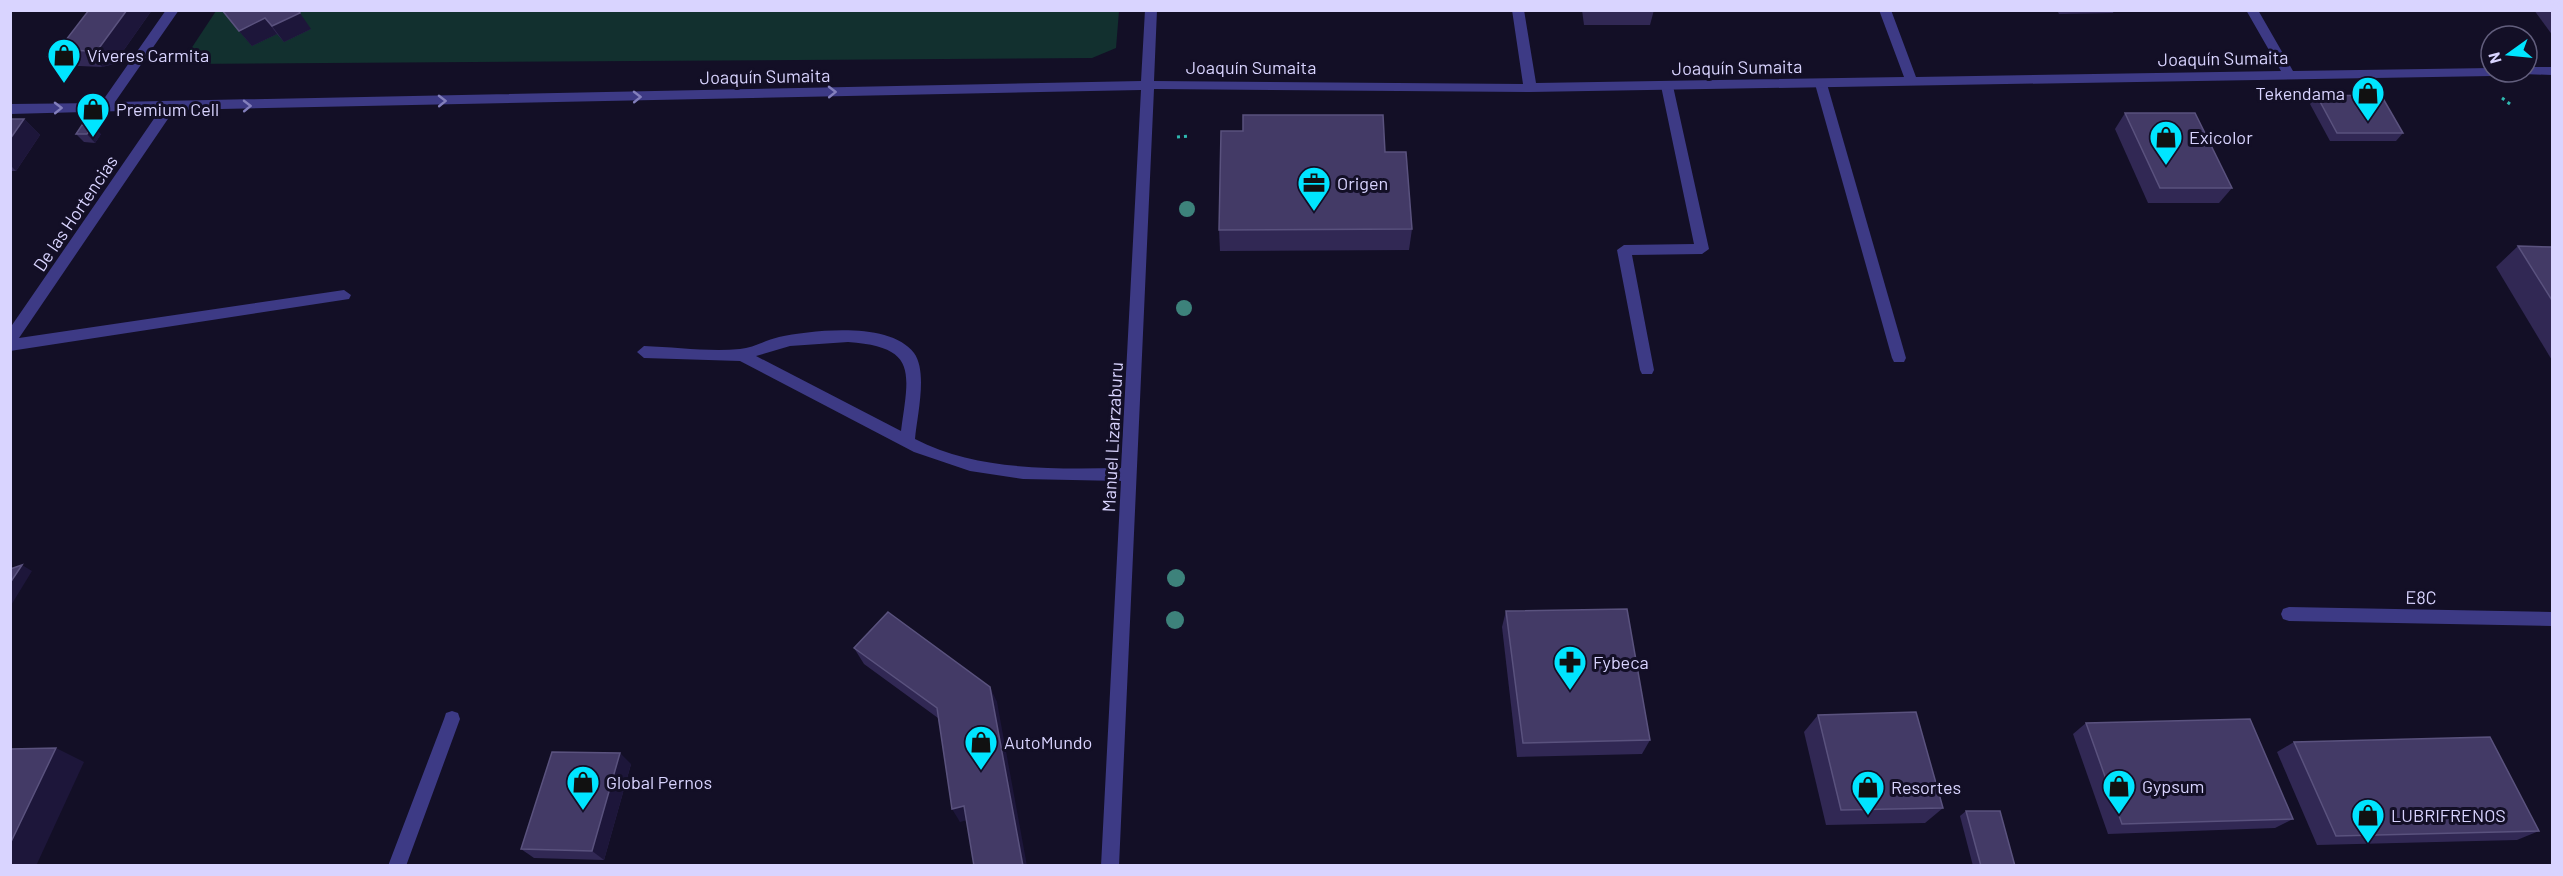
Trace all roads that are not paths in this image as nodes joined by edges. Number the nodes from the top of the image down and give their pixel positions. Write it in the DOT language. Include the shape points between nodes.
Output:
graph roads {
  1 [pos="173,10"];
  2 [pos="1151,10"];
  3 [pos="1518,10"];
  4 [pos="1886,10"];
  5 [pos="2252,10"];
  6 [pos="2479,72"];
  7 [pos="2289,74"];
  8 [pos="1912,83"];
  9 [pos="1821,84"];
  10 [pos="1148,85"];
  11 [pos="1667,86"];
  12 [pos="1530,88"];
  13 [pos="105,107"];
  14 [pos="169,107"];
  15 [pos="10,109"];
  16 [pos="344,295"];
  17 [pos="10,340"];
  18 [pos="10,345"];
  19 [pos="644,352"];
  20 [pos="742,355"];
  21 [pos="1899,358"];
  22 [pos="1647,370"];
  23 [pos="907,441"];
  24 [pos="1130,474"];
  25 [pos="2289,614"];
  26 [pos="2553,619"];
  27 [pos="452,719"];
  28 [pos="397,866"];
  29 [pos="1110,866"];
  1 -- 13 [label="street"];
  2 -- 10 [label="street, Manuel Lizarzaburu"];
  3 -- 12 [label="street"];
  4 -- 8 [label="street"];
  5 -- 7 [label="street"];
  6 -- 7 [label="street, Joaquín Sumaita"];
  7 -- 8 [label="street, Joaquín Sumaita"];
  8 -- 9 [label="street, Joaquín Sumaita"];
  9 -- 11 [label="street, Joaquín Sumaita"];
  9 -- 21 [label="street"];
  10 -- 12 [label="street, Joaquín Sumaita"];
  14 -- 10 [label="street, Joaquín Sumaita, one-way"];
  10 -- 24 [label="street, Manuel Lizarzaburu"];
  11 -- 12 [label="street, Joaquín Sumaita"];
  11 -- 22 [label="street" via="1702,249 1624,250"];
  13 -- 14 [label="street, Joaquín Sumaita"];
  15 -- 13 [label="street, Joaquín Sumaita, one-way"];
  14 -- 17 [label="street, De las Hortencias"];
  16 -- 18 [label="street"];
  19 -- 20 [label="street"];
  20 -- 23 [label="street"];
  20 -- 23 [label="street" via="777,343 831,338 869,337 902,350 913,372"];
  23 -- 24 [label="street" via="943,459 971,466 1080,475"];
  24 -- 29 [label="street, Manuel Lizarzaburu"];
  25 -- 26 [label="street, E8C"];
  27 -- 28 [label="street"];
}
